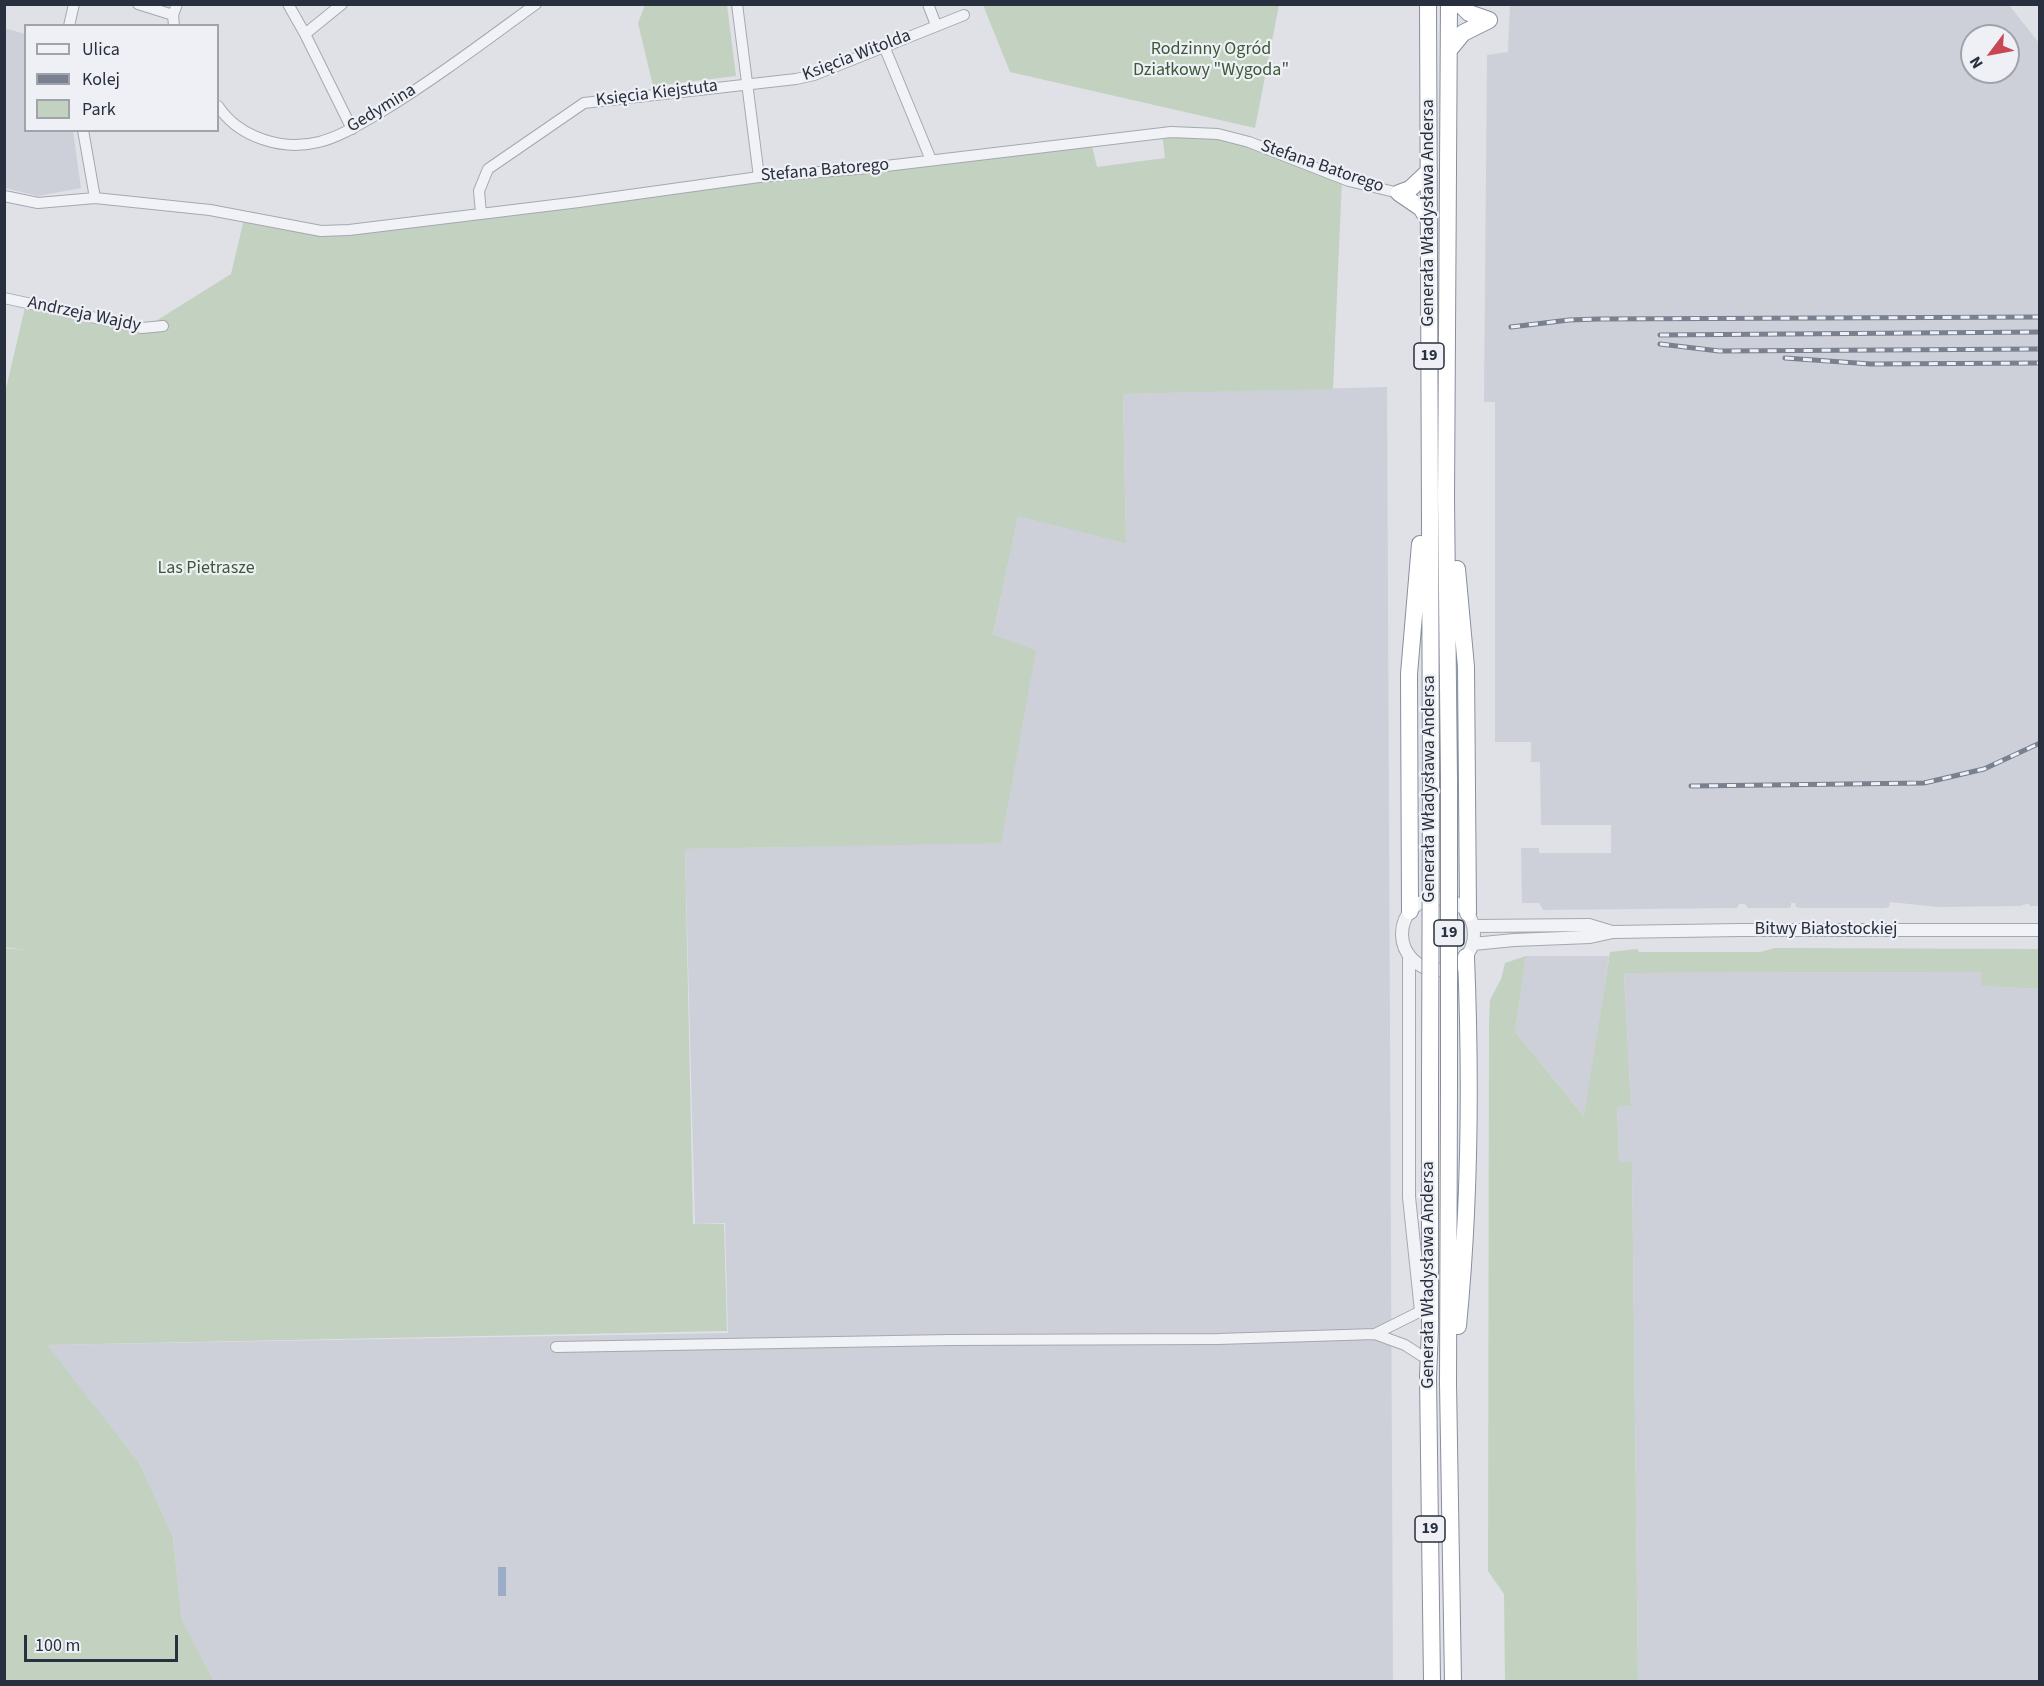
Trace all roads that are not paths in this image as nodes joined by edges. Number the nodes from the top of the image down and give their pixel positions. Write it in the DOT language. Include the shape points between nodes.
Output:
graph roads {
  1 [pos="74,4"];
  2 [pos="138,4"];
  3 [pos="288,4"];
  4 [pos="342,4"];
  5 [pos="536,4"];
  6 [pos="738,4"];
  7 [pos="928,4"];
  8 [pos="1428,4"];
  9 [pos="1449,4"];
  10 [pos="1460,4"];
  11 [pos="175,15"];
  12 [pos="964,15"];
  13 [pos="69,24"];
  14 [pos="936,25"];
  15 [pos="305,34"];
  16 [pos="884,46"];
  17 [pos="1449,50"];
  18 [pos="747,83"];
  19 [pos="219,107"];
  20 [pos="352,129"];
  21 [pos="83,132"];
  22 [pos="931,160"];
  23 [pos="1429,171"];
  24 [pos="759,177"];
  25 [pos="1399,194"];
  26 [pos="4,196"];
  27 [pos="95,198"];
  28 [pos="481,213"];
  29 [pos="1428,219"];
  30 [pos="4,298"];
  31 [pos="163,326"];
  32 [pos="1438,495"];
  33 [pos="1410,911"];
  34 [pos="1470,919"];
  35 [pos="2040,930"];
  36 [pos="1613,932"];
  37 [pos="1470,950"];
  38 [pos="1409,956"];
  39 [pos="1421,1311"];
  40 [pos="1375,1334"];
  41 [pos="556,1347"];
  42 [pos="1422,1356"];
  43 [pos="1428,1377"];
  44 [pos="1449,1383"];
  45 [pos="1432,1682"];
  46 [pos="1453,1682"];
  1 -- 13 [label="street"];
  2 -- 11 [label="street"];
  3 -- 15 [label="street"];
  4 -- 15 [label="street"];
  5 -- 20 [label="street, Gedymina" via="404,98"];
  6 -- 18 [label="street"];
  7 -- 14 [label="street"];
  8 -- 23 [label="highway, Generała Władysława Andersa / 19"];
  9 -- 17 [label="highway, Generała Władysława Andersa / 19"];
  10 -- 17 [label="highway" via="1469,13 1490,20 1463,33"];
  12 -- 14 [label="street, Księcia Witolda"];
  14 -- 16 [label="street, Księcia Witolda"];
  15 -- 20 [label="street"];
  16 -- 18 [label="street, Księcia Witolda" via="814,75"];
  16 -- 22 [label="street"];
  17 -- 32 [label="highway, Generała Władysława Andersa / 19"];
  18 -- 24 [label="street"];
  18 -- 28 [label="street, Księcia Kiejstuta" via="584,103 488,169 479,191"];
  19 -- 20 [label="street, Gedymina" via="248,133 279,144 307,145"];
  21 -- 27 [label="street"];
  22 -- 24 [label="street, Stefana Batorego"];
  22 -- 25 [label="street, Stefana Batorego" via="1195,132 1249,142 1349,181"];
  23 -- 25 [label="highway"];
  23 -- 29 [label="highway, Generała Władysława Andersa / 19"];
  24 -- 28 [label="street, Stefana Batorego"];
  25 -- 29 [label="highway" via="1420,208"];
  26 -- 27 [label="street, Stefana Batorego" via="38,203"];
  27 -- 28 [label="street, Stefana Batorego" via="245,215 321,231"];
  29 -- 32 [label="highway, Generała Władysława Andersa / 19"];
  30 -- 31 [label="street, Andrzeja Wajdy" via="142,328"];
  32 -- 33 [label="highway" via="1421,529 1410,651"];
  32 -- 34 [label="highway" via="1453,528 1466,668"];
  32 -- 43 [label="highway, Generała Władysława Andersa / 19, bridge" via="1431,781"];
  32 -- 44 [label="highway, Generała Władysława Andersa / 19, bridge" via="1449,780"];
  33 -- 34 [label="street" via="1435,898 1453,901"];
  33 -- 38 [label="street" via="1402,933"];
  34 -- 36 [label="street, Bitwy Białostockiej" via="1589,925"];
  34 -- 37 [label="street"];
  35 -- 36 [label="street, Bitwy Białostockiej"];
  36 -- 37 [label="street, Bitwy Białostockiej" via="1590,937 1514,940"];
  37 -- 38 [label="street" via="1454,967 1437,970 1421,966"];
  37 -- 44 [label="highway" via="1466,1223 1456,1351"];
  38 -- 39 [label="street" via="1409,1197"];
  39 -- 40 [label="street"];
  39 -- 42 [label="highway"];
  40 -- 41 [label="street"];
  40 -- 42 [label="street"];
  42 -- 43 [label="highway"];
  43 -- 45 [label="highway, Generała Władysława Andersa / 19"];
  44 -- 46 [label="highway, Generała Władysława Andersa / 19"];
}
